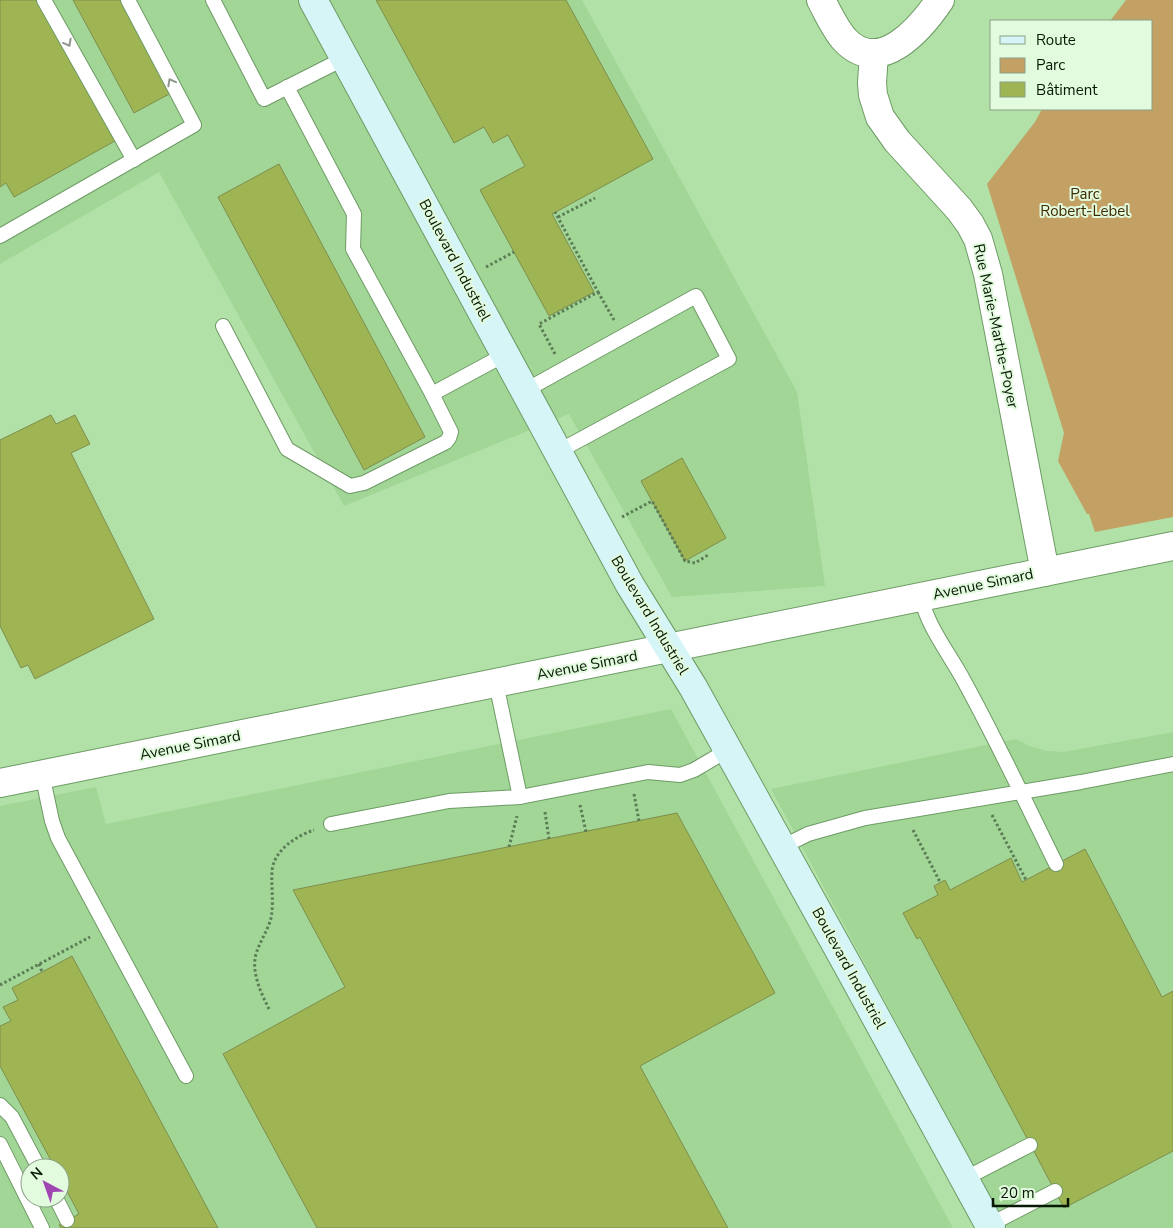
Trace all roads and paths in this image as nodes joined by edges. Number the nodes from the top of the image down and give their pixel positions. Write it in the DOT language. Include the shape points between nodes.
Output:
graph roads {
  1 [pos="44,0"];
  2 [pos="128,0"];
  3 [pos="213,0"];
  4 [pos="313,0"];
  5 [pos="821,0"];
  6 [pos="940,0"];
  7 [pos="874,53"];
  8 [pos="345,58"];
  9 [pos="287,87"];
  10 [pos="134,160"];
  11 [pos="594,198"];
  12 [pos="555,212"];
  13 [pos="558,217"];
  14 [pos="0,236"];
  15 [pos="514,252"];
  16 [pos="484,268"];
  17 [pos="598,292"];
  18 [pos="223,326"];
  19 [pos="623,337"];
  20 [pos="506,354"];
  21 [pos="563,370"];
  22 [pos="526,390"];
  23 [pos="432,394"];
  24 [pos="559,451"];
  25 [pos="620,518"];
  26 [pos="1173,546"];
  27 [pos="708,555"];
  28 [pos="1045,572"];
  29 [pos="921,597"];
  30 [pos="669,649"];
  31 [pos="496,683"];
  32 [pos="728,750"];
  33 [pos="1173,764"];
  34 [pos="42,774"];
  35 [pos="0,783"];
  36 [pos="1021,792"];
  37 [pos="520,797"];
  38 [pos="636,806"];
  39 [pos="583,816"];
  40 [pos="639,821"];
  41 [pos="331,824"];
  42 [pos="546,824"];
  43 [pos="997,827"];
  44 [pos="514,829"];
  45 [pos="586,832"];
  46 [pos="549,839"];
  47 [pos="918,841"];
  48 [pos="510,847"];
  49 [pos="782,847"];
  50 [pos="1056,864"];
  51 [pos="1026,880"];
  52 [pos="940,882"];
  53 [pos="95,934"];
  54 [pos="38,964"];
  55 [pos="42,972"];
  56 [pos="0,985"];
  57 [pos="269,1009"];
  58 [pos="186,1076"];
  59 [pos="0,1105"];
  60 [pos="0,1144"];
  61 [pos="1030,1144"];
  62 [pos="35,1158"];
  63 [pos="964,1179"];
  64 [pos="1055,1191"];
  65 [pos="61,1208"];
  66 [pos="68,1220"];
  67 [pos="990,1227"];
  68 [pos="42,1228"];
  1 -- 10 [label="lane, one-way"];
  10 -- 2 [label="lane, one-way" via="194,125"];
  3 -- 9 [label="lane" via="264,99"];
  4 -- 8 [label="street, Boulevard Industriel"];
  5 -- 7 [label="street" via="844,39 857,50"];
  6 -- 7 [label="street" via="912,36"];
  7 -- 28 [label="street, Rue Marie-Marthe-Poyer" via="872,83 880,116 897,141 959,209 978,238 988,274"];
  8 -- 9 [label="lane"];
  8 -- 20 [label="street, Boulevard Industriel"];
  9 -- 23 [label="lane" via="354,214 353,249"];
  10 -- 14 [label="lane"];
  11 -- 13 [label="path"];
  12 -- 13 [label="path"];
  13 -- 17 [label="path"];
  15 -- 16 [label="path"];
  17 -- 19 [label="path"];
  17 -- 21 [label="path" via="539,324"];
  18 -- 23 [label="lane" via="288,449 350,486 364,483 446,442 451,432"];
  19 -- 21 [label="lane"];
  19 -- 24 [label="lane" via="696,296 730,359"];
  20 -- 22 [label="street, Boulevard Industriel"];
  20 -- 23 [label="lane"];
  21 -- 22 [label="lane"];
  22 -- 24 [label="street, Boulevard Industriel"];
  24 -- 30 [label="street, Boulevard Industriel" via="630,585"];
  25 -- 27 [label="path" via="652,501 685,561 695,562"];
  26 -- 28 [label="street, Avenue Simard"];
  28 -- 29 [label="street, Avenue Simard"];
  29 -- 30 [label="street, Avenue Simard"];
  29 -- 36 [label="lane" via="927,618 964,680"];
  30 -- 31 [label="street, Avenue Simard"];
  30 -- 32 [label="street, Boulevard Industriel"];
  31 -- 34 [label="street, Avenue Simard"];
  31 -- 37 [label="lane"];
  32 -- 37 [label="lane" via="680,775 648,772"];
  32 -- 49 [label="street, Boulevard Industriel"];
  33 -- 36 [label="lane"];
  34 -- 35 [label="street, Avenue Simard"];
  34 -- 58 [label="lane" via="52,821 62,846"];
  36 -- 49 [label="lane" via="851,821 808,834"];
  36 -- 50 [label="lane"];
  37 -- 41 [label="lane" via="449,801"];
  38 -- 40 [label="path"];
  39 -- 45 [label="path"];
  41 -- 57 [label="path" via="291,842 274,861 270,919 255,956 255,973"];
  42 -- 46 [label="path"];
  43 -- 51 [label="path"];
  44 -- 48 [label="path"];
  47 -- 52 [label="path"];
  49 -- 63 [label="street, Boulevard Industriel"];
  53 -- 54 [label="path"];
  54 -- 55 [label="path"];
  54 -- 56 [label="path"];
  59 -- 62 [label="lane" via="12,1117"];
  60 -- 68 [label="lane"];
  61 -- 63 [label="lane"];
  63 -- 67 [label="street, Boulevard Industriel"];
  64 -- 67 [label="lane"];
  65 -- 66 [label="lane"];
}
